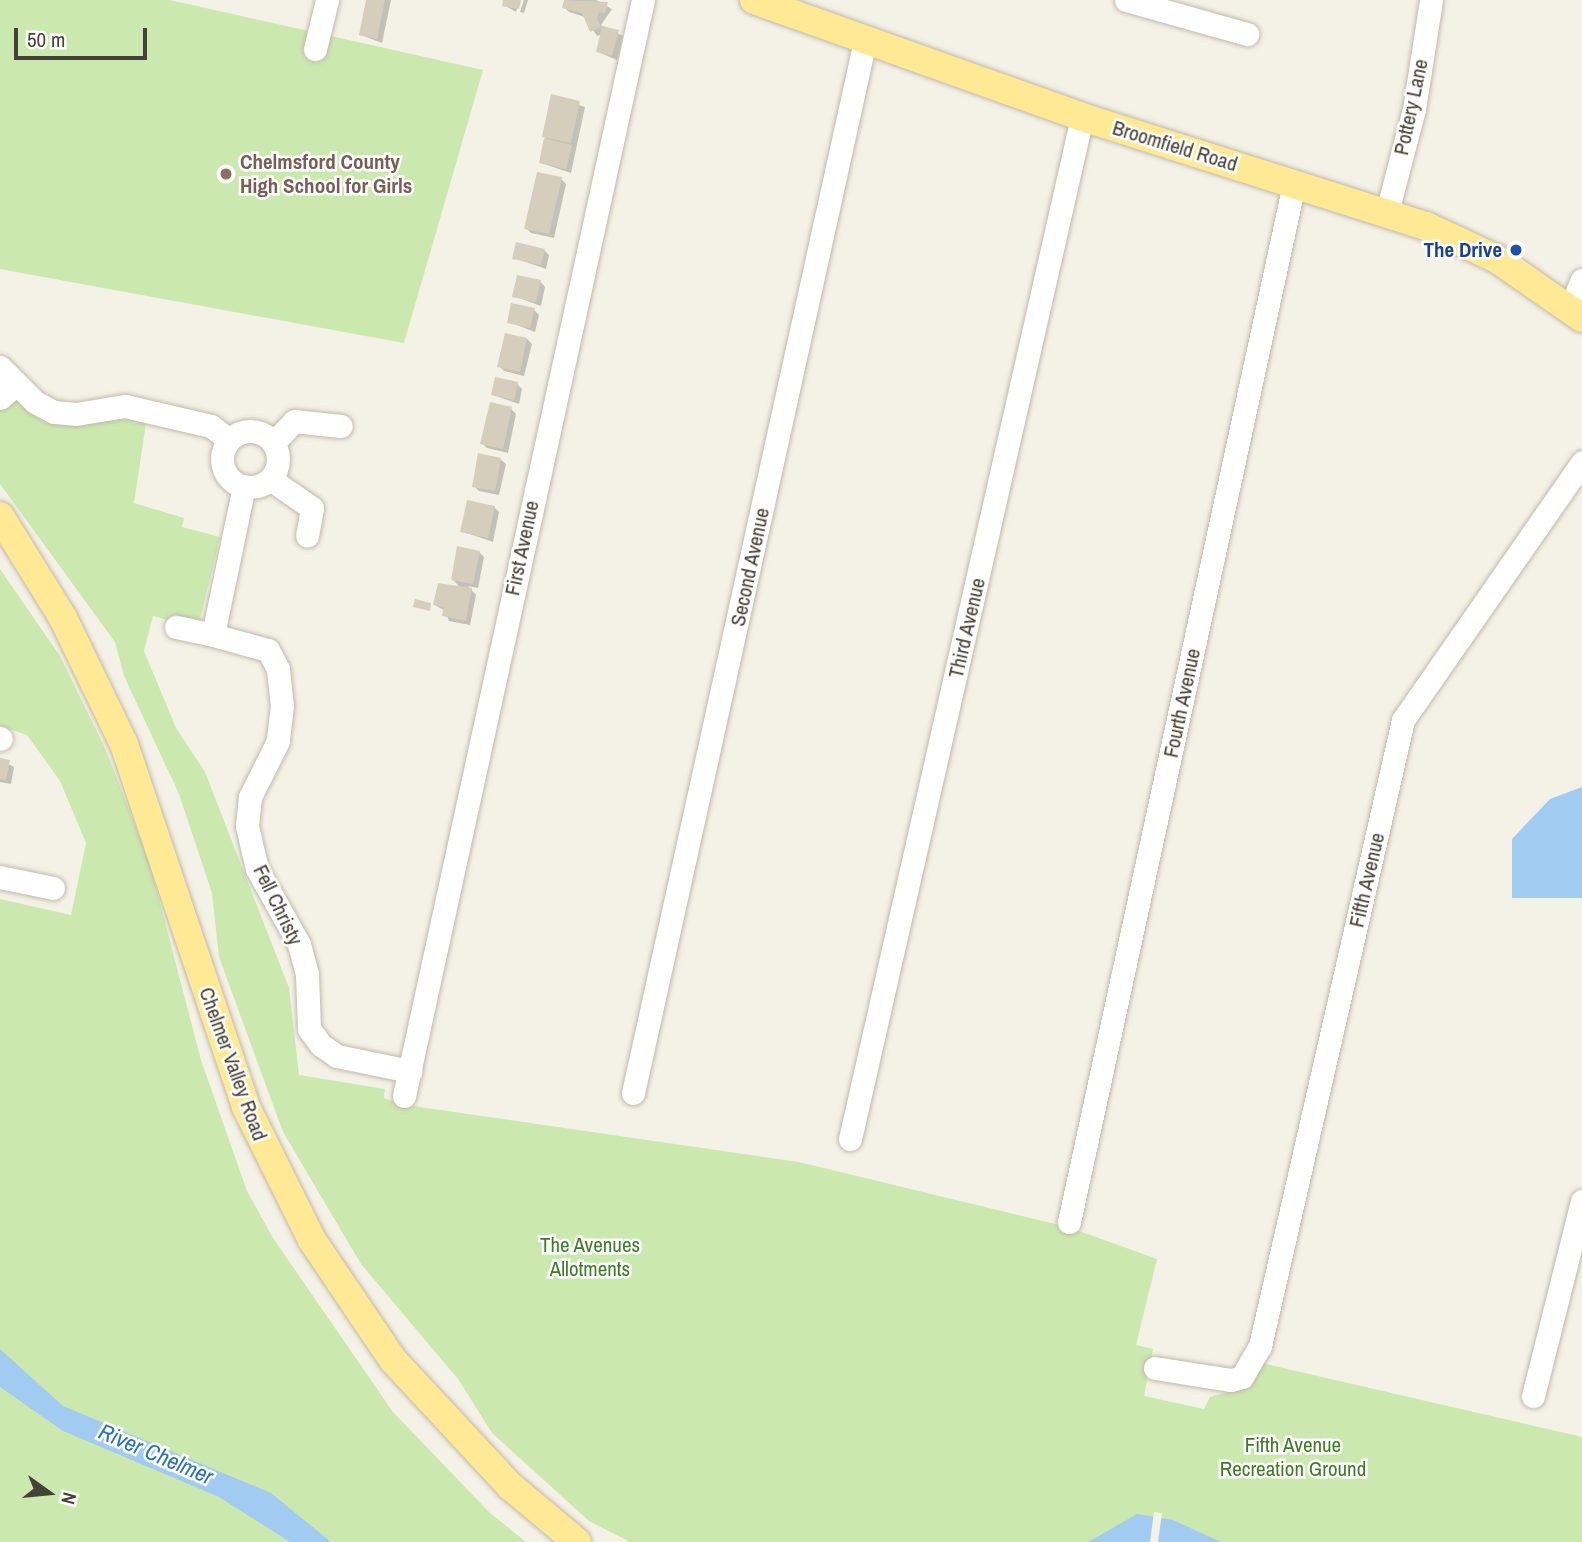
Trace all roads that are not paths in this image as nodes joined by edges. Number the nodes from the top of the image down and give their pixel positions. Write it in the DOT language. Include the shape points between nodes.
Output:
graph roads {
  1 [pos="327,0"];
  2 [pos="643,0"];
  3 [pos="754,0"];
  4 [pos="1126,0"];
  5 [pos="1431,0"];
  6 [pos="1247,34"];
  7 [pos="865,40"];
  8 [pos="315,49"];
  9 [pos="1082,117"];
  10 [pos="1294,184"];
  11 [pos="1387,212"];
  12 [pos="1582,281"];
  13 [pos="1576,314"];
  14 [pos="5,383"];
  15 [pos="341,426"];
  16 [pos="229,440"];
  17 [pos="273,443"];
  18 [pos="1582,462"];
  19 [pos="270,479"];
  20 [pos="243,486"];
  21 [pos="0,516"];
  22 [pos="307,536"];
  23 [pos="176,627"];
  24 [pos="213,635"];
  25 [pos="0,877"];
  26 [pos="53,888"];
  27 [pos="410,1071"];
  28 [pos="633,1093"];
  29 [pos="404,1097"];
  30 [pos="850,1139"];
  31 [pos="1582,1201"];
  32 [pos="1069,1222"];
  33 [pos="1154,1368"];
  34 [pos="1533,1396"];
  35 [pos="577,1542"];
  1 -- 8 [label="street"];
  2 -- 27 [label="street, First Avenue"];
  3 -- 7 [label="main road, Broomfield Road"];
  4 -- 6 [label="street"];
  5 -- 11 [label="street, Pottery Lane" via="1413,109"];
  7 -- 9 [label="main road, Broomfield Road"];
  7 -- 28 [label="street, Second Avenue"];
  9 -- 10 [label="main road, Broomfield Road"];
  9 -- 30 [label="street, Third Avenue"];
  10 -- 11 [label="main road, Broomfield Road"];
  10 -- 32 [label="street, Fourth Avenue"];
  11 -- 13 [label="main road, Broomfield Road" via="1497,259"];
  12 -- 13 [label="street"];
  14 -- 16 [label="street" via="54,412 76,414 125,405 211,426"];
  15 -- 17 [label="street" via="294,421"];
  16 -- 17 [label="street" via="252,430"];
  16 -- 20 [label="street" via="223,467"];
  17 -- 19 [label="street" via="278,462"];
  18 -- 33 [label="street, Fifth Avenue" via="1403,720 1260,1346 1242,1377 1231,1380"];
  19 -- 20 [label="street"];
  19 -- 22 [label="street" via="312,508"];
  20 -- 24 [label="street"];
  21 -- 35 [label="main road, Chelmer Valley Road" via="63,618 124,744 150,810 246,1107 312,1240 393,1360 510,1486"];
  23 -- 24 [label="street, Fell Christy"];
  24 -- 27 [label="street, Fell Christy" via="268,650 278,669 282,706 278,741 250,797 247,826 257,869 299,944 307,974 309,1029 337,1056"];
  25 -- 26 [label="street"];
  27 -- 29 [label="street, First Avenue"];
  31 -- 34 [label="street"];
}
